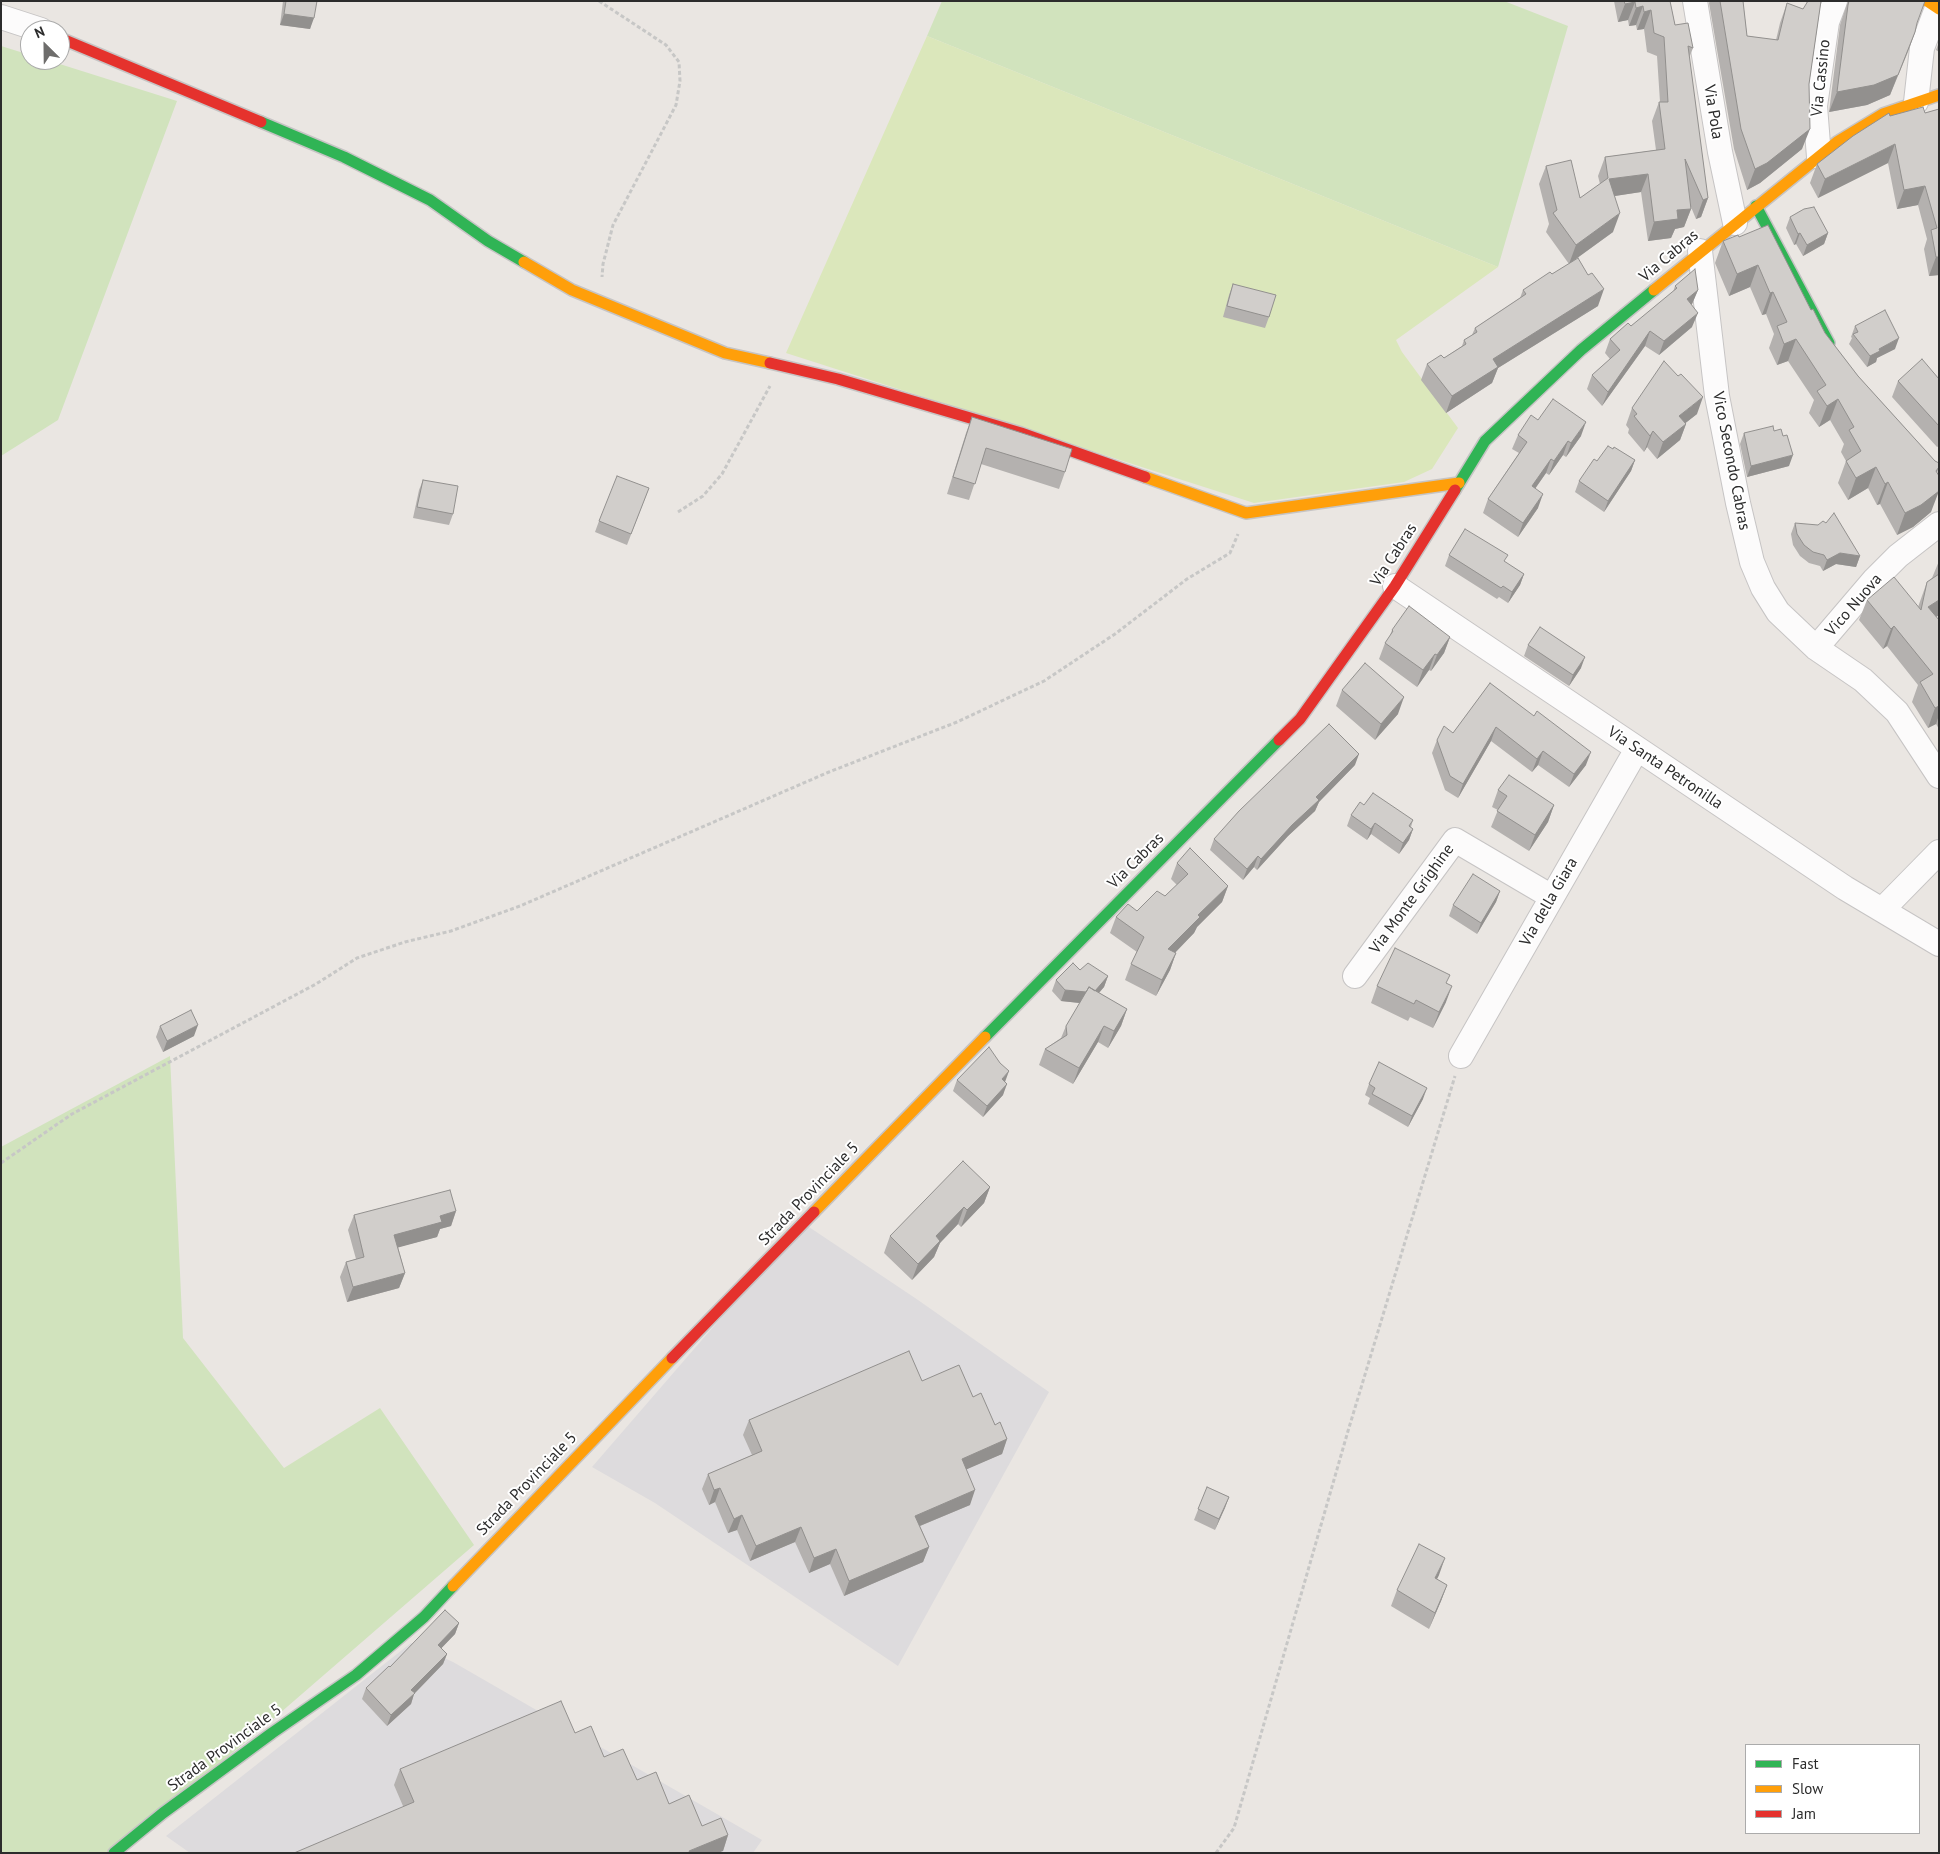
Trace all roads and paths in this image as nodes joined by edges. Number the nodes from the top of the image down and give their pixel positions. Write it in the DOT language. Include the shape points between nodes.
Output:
graph roads {
  1 [pos="599,1"];
  2 [pos="1695,1"];
  3 [pos="1835,1"];
  4 [pos="1935,6"];
  5 [pos="1,17"];
  6 [pos="20,23"];
  7 [pos="70,42"];
  8 [pos="1939,95"];
  9 [pos="1916,102"];
  10 [pos="1819,157"];
  11 [pos="1756,206"];
  12 [pos="1735,223"];
  13 [pos="1700,251"];
  14 [pos="601,302"];
  15 [pos="1836,352"];
  16 [pos="781,366"];
  17 [pos="1459,483"];
  18 [pos="678,512"];
  19 [pos="1246,513"];
  20 [pos="1939,524"];
  21 [pos="1395,586"];
  22 [pos="1816,648"];
  23 [pos="1637,749"];
  24 [pos="1939,776"];
  25 [pos="1939,852"];
  26 [pos="1552,897"];
  27 [pos="1882,910"];
  28 [pos="1939,944"];
  29 [pos="1355,976"];
  30 [pos="1461,1056"];
  31 [pos="926,1096"];
  32 [pos="1,1164"];
  33 [pos="114,1853"];
  34 [pos="1216,1853"];
  1 -- 14 [label="path" via="666,45 679,62 680,81 676,106 613,225 603,264"];
  2 -- 12 [label="street, Via Pola"];
  3 -- 10 [label="street, Via Cassino" via="1827,22 1815,106"];
  4 -- 9 [label="street" via="1922,48"];
  5 -- 6 [label="street"];
  7 -- 14 [label="street" via="344,157 430,200 488,241 572,290"];
  8 -- 9 [label="street, Via Cabras"];
  9 -- 10 [label="street, Via Cabras" via="1883,114"];
  10 -- 11 [label="street, Via Cabras"];
  11 -- 12 [label="street, Via Cabras"];
  11 -- 15 [label="street"];
  12 -- 13 [label="street, Via Cabras"];
  13 -- 17 [label="street, Via Cabras" via="1581,350 1485,441"];
  13 -- 22 [label="street, Vico Secondo Cabras" via="1717,396 1752,562 1778,612"];
  14 -- 16 [label="street" via="725,353"];
  16 -- 18 [label="path" via="722,474 703,496"];
  16 -- 19 [label="street" via="838,379 1021,433"];
  17 -- 19 [label="street"];
  17 -- 21 [label="street, Via Cabras"];
  19 -- 32 [label="path" via="1230,553 1187,579 1115,634 1044,681 957,722 829,772 520,906 451,931 357,958 316,984 72,1114"];
  20 -- 22 [label="street, Vico Nuova" via="1898,556 1874,580"];
  21 -- 23 [label="street, Via Santa Petronilla"];
  21 -- 31 [label="street, Via Cabras" via="1300,719"];
  22 -- 24 [label="street, Vico Nuova" via="1863,680 1897,712"];
  23 -- 26 [label="street, Via della Giara"];
  23 -- 27 [label="street, Via Santa Petronilla"];
  25 -- 27 [label="street"];
  26 -- 29 [label="street, Via Monte Grighine" via="1455,840"];
  26 -- 30 [label="street, Via della Giara"];
  27 -- 28 [label="street, Via Santa Petronilla"];
  30 -- 34 [label="path" via="1234,1828"];
  31 -- 33 [label="street, Strada Provinciale 5" via="424,1617 356,1675 202,1784"];
}
